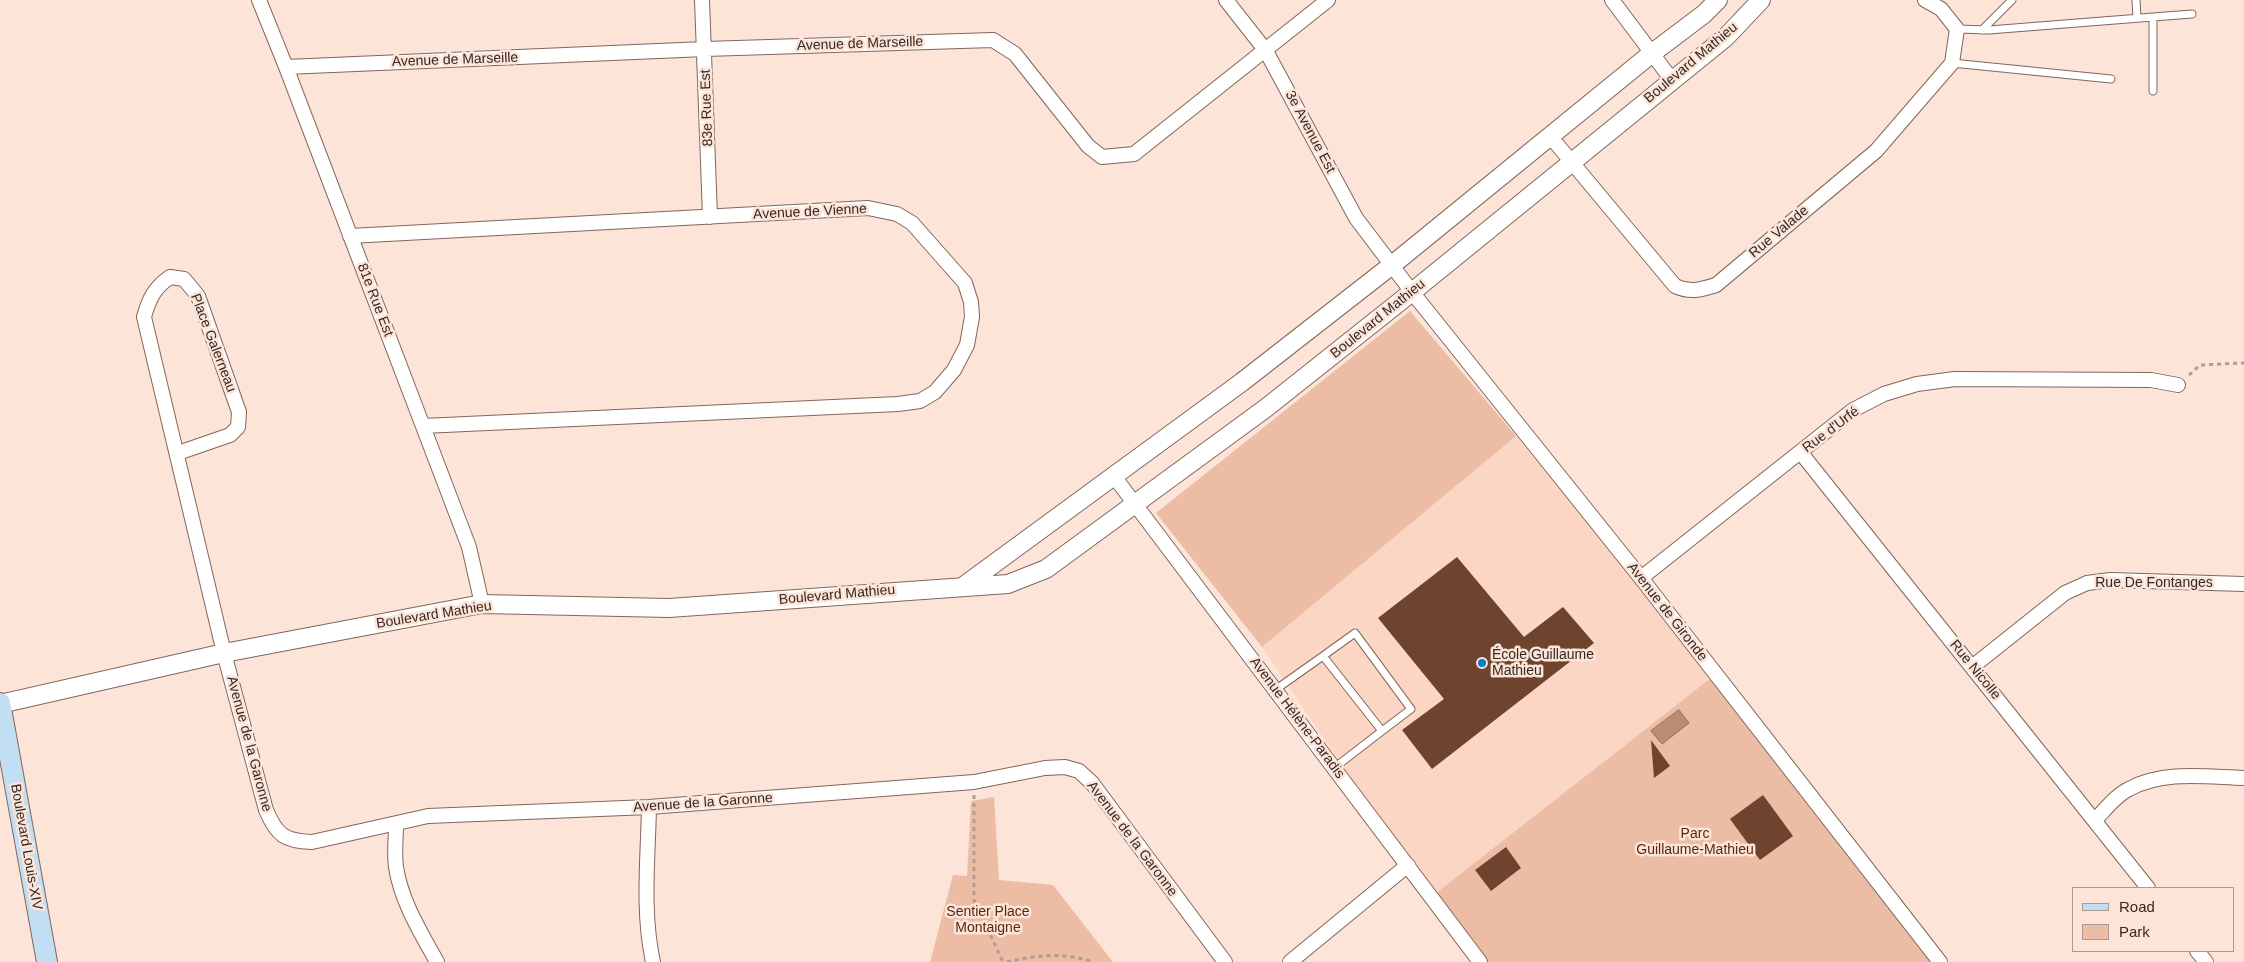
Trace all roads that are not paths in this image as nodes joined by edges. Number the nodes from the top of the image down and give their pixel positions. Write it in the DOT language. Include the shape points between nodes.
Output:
graph roads {
  1 [pos="258,0"];
  2 [pos="702,0"];
  3 [pos="1226,0"];
  4 [pos="1328,0"];
  5 [pos="1612,0"];
  6 [pos="1718,0"];
  7 [pos="1761,0"];
  8 [pos="1925,0"];
  9 [pos="2012,0"];
  10 [pos="2136,0"];
  11 [pos="2192,14"];
  12 [pos="2152,17"];
  13 [pos="2137,18"];
  14 [pos="1957,29"];
  15 [pos="1982,30"];
  16 [pos="705,49"];
  17 [pos="1266,51"];
  18 [pos="1651,54"];
  19 [pos="1952,63"];
  20 [pos="286,67"];
  21 [pos="2111,79"];
  22 [pos="1672,80"];
  23 [pos="2153,90"];
  24 [pos="1550,136"];
  25 [pos="1571,162"];
  26 [pos="710,217"];
  27 [pos="350,236"];
  28 [pos="1392,265"];
  29 [pos="1412,292"];
  30 [pos="2178,385"];
  31 [pos="423,426"];
  32 [pos="178,453"];
  33 [pos="1801,453"];
  34 [pos="1113,475"];
  35 [pos="1136,505"];
  36 [pos="1641,578"];
  37 [pos="2244,584"];
  38 [pos="965,585"];
  39 [pos="482,604"];
  40 [pos="224,653"];
  41 [pos="1323,656"];
  42 [pos="1972,666"];
  43 [pos="1275,690"];
  44 [pos="0,704"];
  45 [pos="1382,731"];
  46 [pos="1334,768"];
  47 [pos="2244,778"];
  48 [pos="650,807"];
  49 [pos="2095,820"];
  50 [pos="396,824"];
  51 [pos="1408,865"];
  52 [pos="2147,887"];
  53 [pos="2198,952"];
  54 [pos="47,962"];
  55 [pos="437,962"];
  56 [pos="653,962"];
  57 [pos="1225,962"];
  58 [pos="1290,962"];
  59 [pos="1480,962"];
  60 [pos="1940,962"];
  61 [pos="2206,962"];
  1 -- 20 [label="street, 81e Rue Est"];
  2 -- 16 [label="street, 83e Rue Est"];
  3 -- 17 [label="street, 3e Avenue Est"];
  4 -- 17 [label="street, Avenue de Marseille"];
  5 -- 18 [label="street"];
  6 -- 18 [label="street"];
  7 -- 22 [label="street, Boulevard Mathieu" via="1726,37"];
  8 -- 14 [label="street" via="1941,9"];
  9 -- 15 [label="lane"];
  10 -- 13 [label="lane"];
  11 -- 12 [label="lane"];
  12 -- 13 [label="lane"];
  12 -- 23 [label="lane"];
  13 -- 15 [label="lane"];
  14 -- 15 [label="lane"];
  14 -- 19 [label="street"];
  16 -- 17 [label="street, Avenue de Marseille" via="993,40 1015,54 1088,146 1102,157 1134,154"];
  16 -- 20 [label="street, Avenue de Marseille"];
  16 -- 26 [label="street, 83e Rue Est"];
  17 -- 28 [label="street, 3e Avenue Est" via="1356,218"];
  18 -- 22 [label="street"];
  18 -- 24 [label="street"];
  19 -- 21 [label="lane"];
  19 -- 25 [label="street, Rue Valade" via="1876,151 1716,285 1699,290 1686,291 1675,286"];
  20 -- 27 [label="street, 81e Rue Est"];
  22 -- 25 [label="street, Boulevard Mathieu"];
  24 -- 25 [label="street, Rue Valade"];
  24 -- 28 [label="street"];
  25 -- 29 [label="street, Boulevard Mathieu"];
  26 -- 27 [label="street, Avenue de Vienne"];
  26 -- 31 [label="street, Avenue de Vienne" via="868,208 897,214 912,223 964,283 972,302 967,346 954,370 935,392 920,401 898,404"];
  27 -- 31 [label="street, 81e Rue Est"];
  28 -- 29 [label="street, Avenue de Gironde"];
  28 -- 34 [label="street" via="1242,382"];
  29 -- 35 [label="street, Boulevard Mathieu" via="1266,408"];
  29 -- 36 [label="street, Avenue de Gironde"];
  30 -- 33 [label="street, Rue d'Urfé" via="2151,380 1955,379 1917,384 1884,394 1853,410"];
  31 -- 39 [label="street, 81e Rue Est" via="470,547"];
  32 -- 32 [label="street, Place Galerneau" via="144,317 150,298 170,277 184,280 198,296 239,412 238,427 230,435"];
  32 -- 40 [label="street, Place Galerneau"];
  33 -- 36 [label="street, Rue d'Urfé"];
  33 -- 42 [label="street, Rue Nicolle"];
  34 -- 35 [label="street, Avenue Hélène-Paradis"];
  34 -- 38 [label="street"];
  35 -- 38 [label="street, Boulevard Mathieu" via="1046,569 1008,584"];
  35 -- 43 [label="street, Avenue Hélène-Paradis"];
  36 -- 60 [label="street, Avenue de Gironde"];
  37 -- 42 [label="street, Rue De Fontanges" via="2110,580 2087,583 2065,593"];
  38 -- 39 [label="street, Boulevard Mathieu" via="669,608"];
  39 -- 40 [label="street, Boulevard Mathieu"];
  40 -- 44 [label="street, Boulevard Mathieu"];
  40 -- 50 [label="street, Avenue de la Garonne" via="266,810 273,827 283,837 312,842"];
  41 -- 43 [label="lane"];
  41 -- 45 [label="lane"];
  41 -- 45 [label="lane" via="1355,633 1411,709"];
  42 -- 49 [label="street, Rue Nicolle"];
  43 -- 46 [label="street, Avenue Hélène-Paradis"];
  44 -- 54 [label="main road, Boulevard Louis-XIV"];
  45 -- 46 [label="lane"];
  46 -- 51 [label="street, Avenue Hélène-Paradis"];
  47 -- 49 [label="street" via="2172,776 2148,780 2127,789"];
  48 -- 50 [label="street, Avenue de la Garonne" via="428,816"];
  48 -- 56 [label="street" via="647,901"];
  48 -- 57 [label="street, Avenue de la Garonne" via="974,782 1065,767 1092,783"];
  49 -- 52 [label="street, Rue Nicolle"];
  50 -- 55 [label="street" via="396,867 404,894"];
  51 -- 58 [label="street"];
  51 -- 59 [label="street, Avenue Hélène-Paradis"];
  53 -- 61 [label="street"];
}
